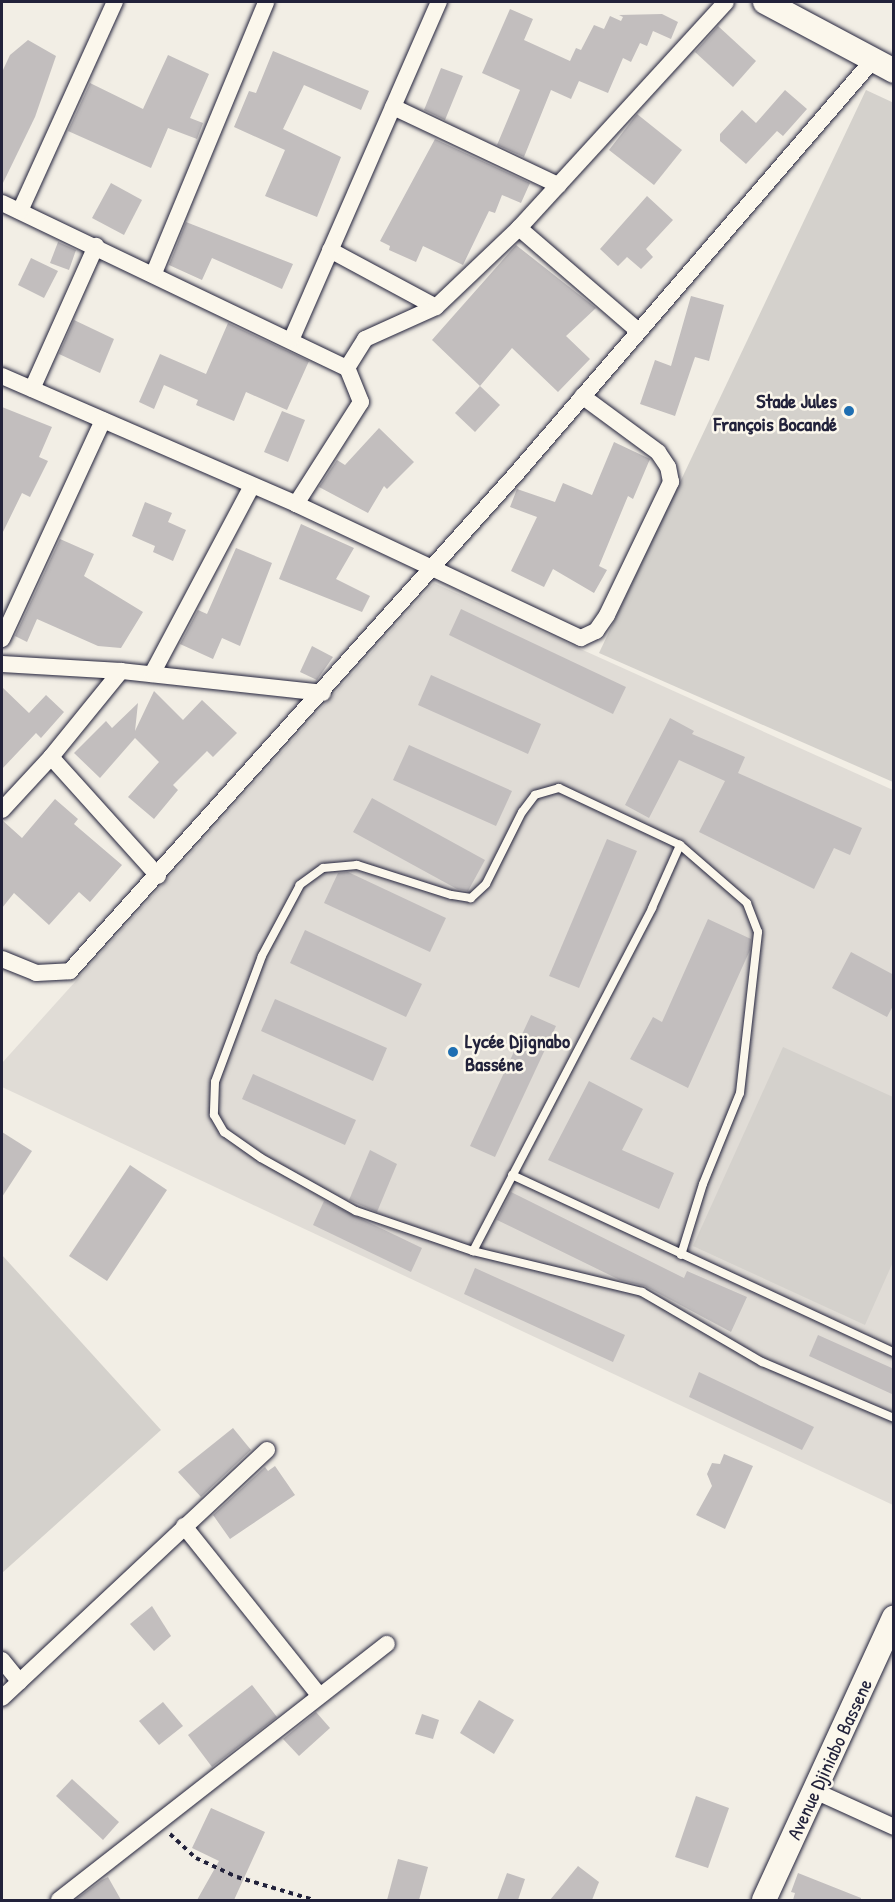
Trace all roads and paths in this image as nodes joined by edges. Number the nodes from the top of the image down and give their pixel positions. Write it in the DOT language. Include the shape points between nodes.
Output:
graph roads {
  1 [pos="115,2"];
  2 [pos="266,2"];
  3 [pos="439,2"];
  4 [pos="726,2"];
  5 [pos="765,2"];
  6 [pos="883,66"];
  7 [pos="393,107"];
  8 [pos="558,185"];
  9 [pos="2,203"];
  10 [pos="20,211"];
  11 [pos="519,228"];
  12 [pos="96,246"];
  13 [pos="330,250"];
  14 [pos="154,273"];
  15 [pos="436,307"];
  16 [pos="637,330"];
  17 [pos="292,338"];
  18 [pos="346,368"];
  19 [pos="2,376"];
  20 [pos="32,389"];
  21 [pos="582,396"];
  22 [pos="103,420"];
  23 [pos="252,486"];
  24 [pos="296,504"];
  25 [pos="433,566"];
  26 [pos="2,639"];
  27 [pos="2,664"];
  28 [pos="121,671"];
  29 [pos="152,674"];
  30 [pos="323,693"];
  31 [pos="51,757"];
  32 [pos="2,810"];
  33 [pos="680,845"];
  34 [pos="158,876"];
  35 [pos="2,959"];
  36 [pos="512,1175"];
  37 [pos="473,1251"];
  38 [pos="681,1255"];
  39 [pos="894,1352"];
  40 [pos="894,1418"];
  41 [pos="267,1450"];
  42 [pos="184,1526"];
  43 [pos="894,1618"];
  44 [pos="387,1644"];
  45 [pos="2,1660"];
  46 [pos="20,1682"];
  47 [pos="319,1695"];
  48 [pos="2,1698"];
  49 [pos="814,1791"];
  50 [pos="159,1822"];
  51 [pos="894,1827"];
  52 [pos="59,1900"];
  53 [pos="314,1900"];
  54 [pos="764,1900"];
  1 -- 10 [label="street"];
  2 -- 14 [label="street"];
  3 -- 7 [label="street"];
  4 -- 8 [label="street"];
  5 -- 6 [label="main road"];
  6 -- 16 [label="street"];
  7 -- 8 [label="street"];
  7 -- 13 [label="street"];
  8 -- 11 [label="street"];
  9 -- 10 [label="street"];
  10 -- 12 [label="street"];
  11 -- 15 [label="street"];
  11 -- 16 [label="street"];
  12 -- 14 [label="street"];
  12 -- 20 [label="street"];
  13 -- 15 [label="street"];
  13 -- 17 [label="street"];
  14 -- 17 [label="street"];
  15 -- 18 [label="street" via="365,339"];
  16 -- 21 [label="street"];
  17 -- 18 [label="street"];
  18 -- 24 [label="street" via="361,402"];
  19 -- 20 [label="street"];
  20 -- 22 [label="street"];
  21 -- 25 [label="street"];
  21 -- 25 [label="street" via="658,452 668,467 671,482 596,631 575,638"];
  22 -- 23 [label="street"];
  22 -- 26 [label="street"];
  23 -- 24 [label="street"];
  23 -- 29 [label="street"];
  24 -- 25 [label="street"];
  25 -- 30 [label="street"];
  27 -- 28 [label="street"];
  28 -- 29 [label="street"];
  28 -- 31 [label="street"];
  29 -- 30 [label="street"];
  30 -- 34 [label="street"];
  31 -- 32 [label="street"];
  31 -- 34 [label="street"];
  33 -- 36 [label="lane" via="652,908"];
  33 -- 37 [label="lane" via="559,788 535,795 522,812 486,884 471,898 357,865 323,868 300,885 262,956 214,1082 214,1115 224,1132 261,1158 356,1211"];
  33 -- 38 [label="lane" via="747,903 758,932 740,1094 703,1184"];
  34 -- 35 [label="street" via="70,971 36,973"];
  36 -- 37 [label="lane"];
  36 -- 38 [label="lane"];
  37 -- 40 [label="lane" via="642,1292 762,1362"];
  38 -- 39 [label="lane"];
  41 -- 42 [label="street"];
  42 -- 46 [label="street"];
  42 -- 47 [label="street"];
  43 -- 49 [label="main road, Avenue Djiniabo Bassene"];
  44 -- 47 [label="street"];
  45 -- 46 [label="street"];
  46 -- 48 [label="street"];
  47 -- 50 [label="street"];
  49 -- 51 [label="street"];
  49 -- 54 [label="main road, Avenue Djiniabo Bassene"];
  50 -- 52 [label="street"];
  50 -- 53 [label="path" via="196,1858 272,1890"];
}
